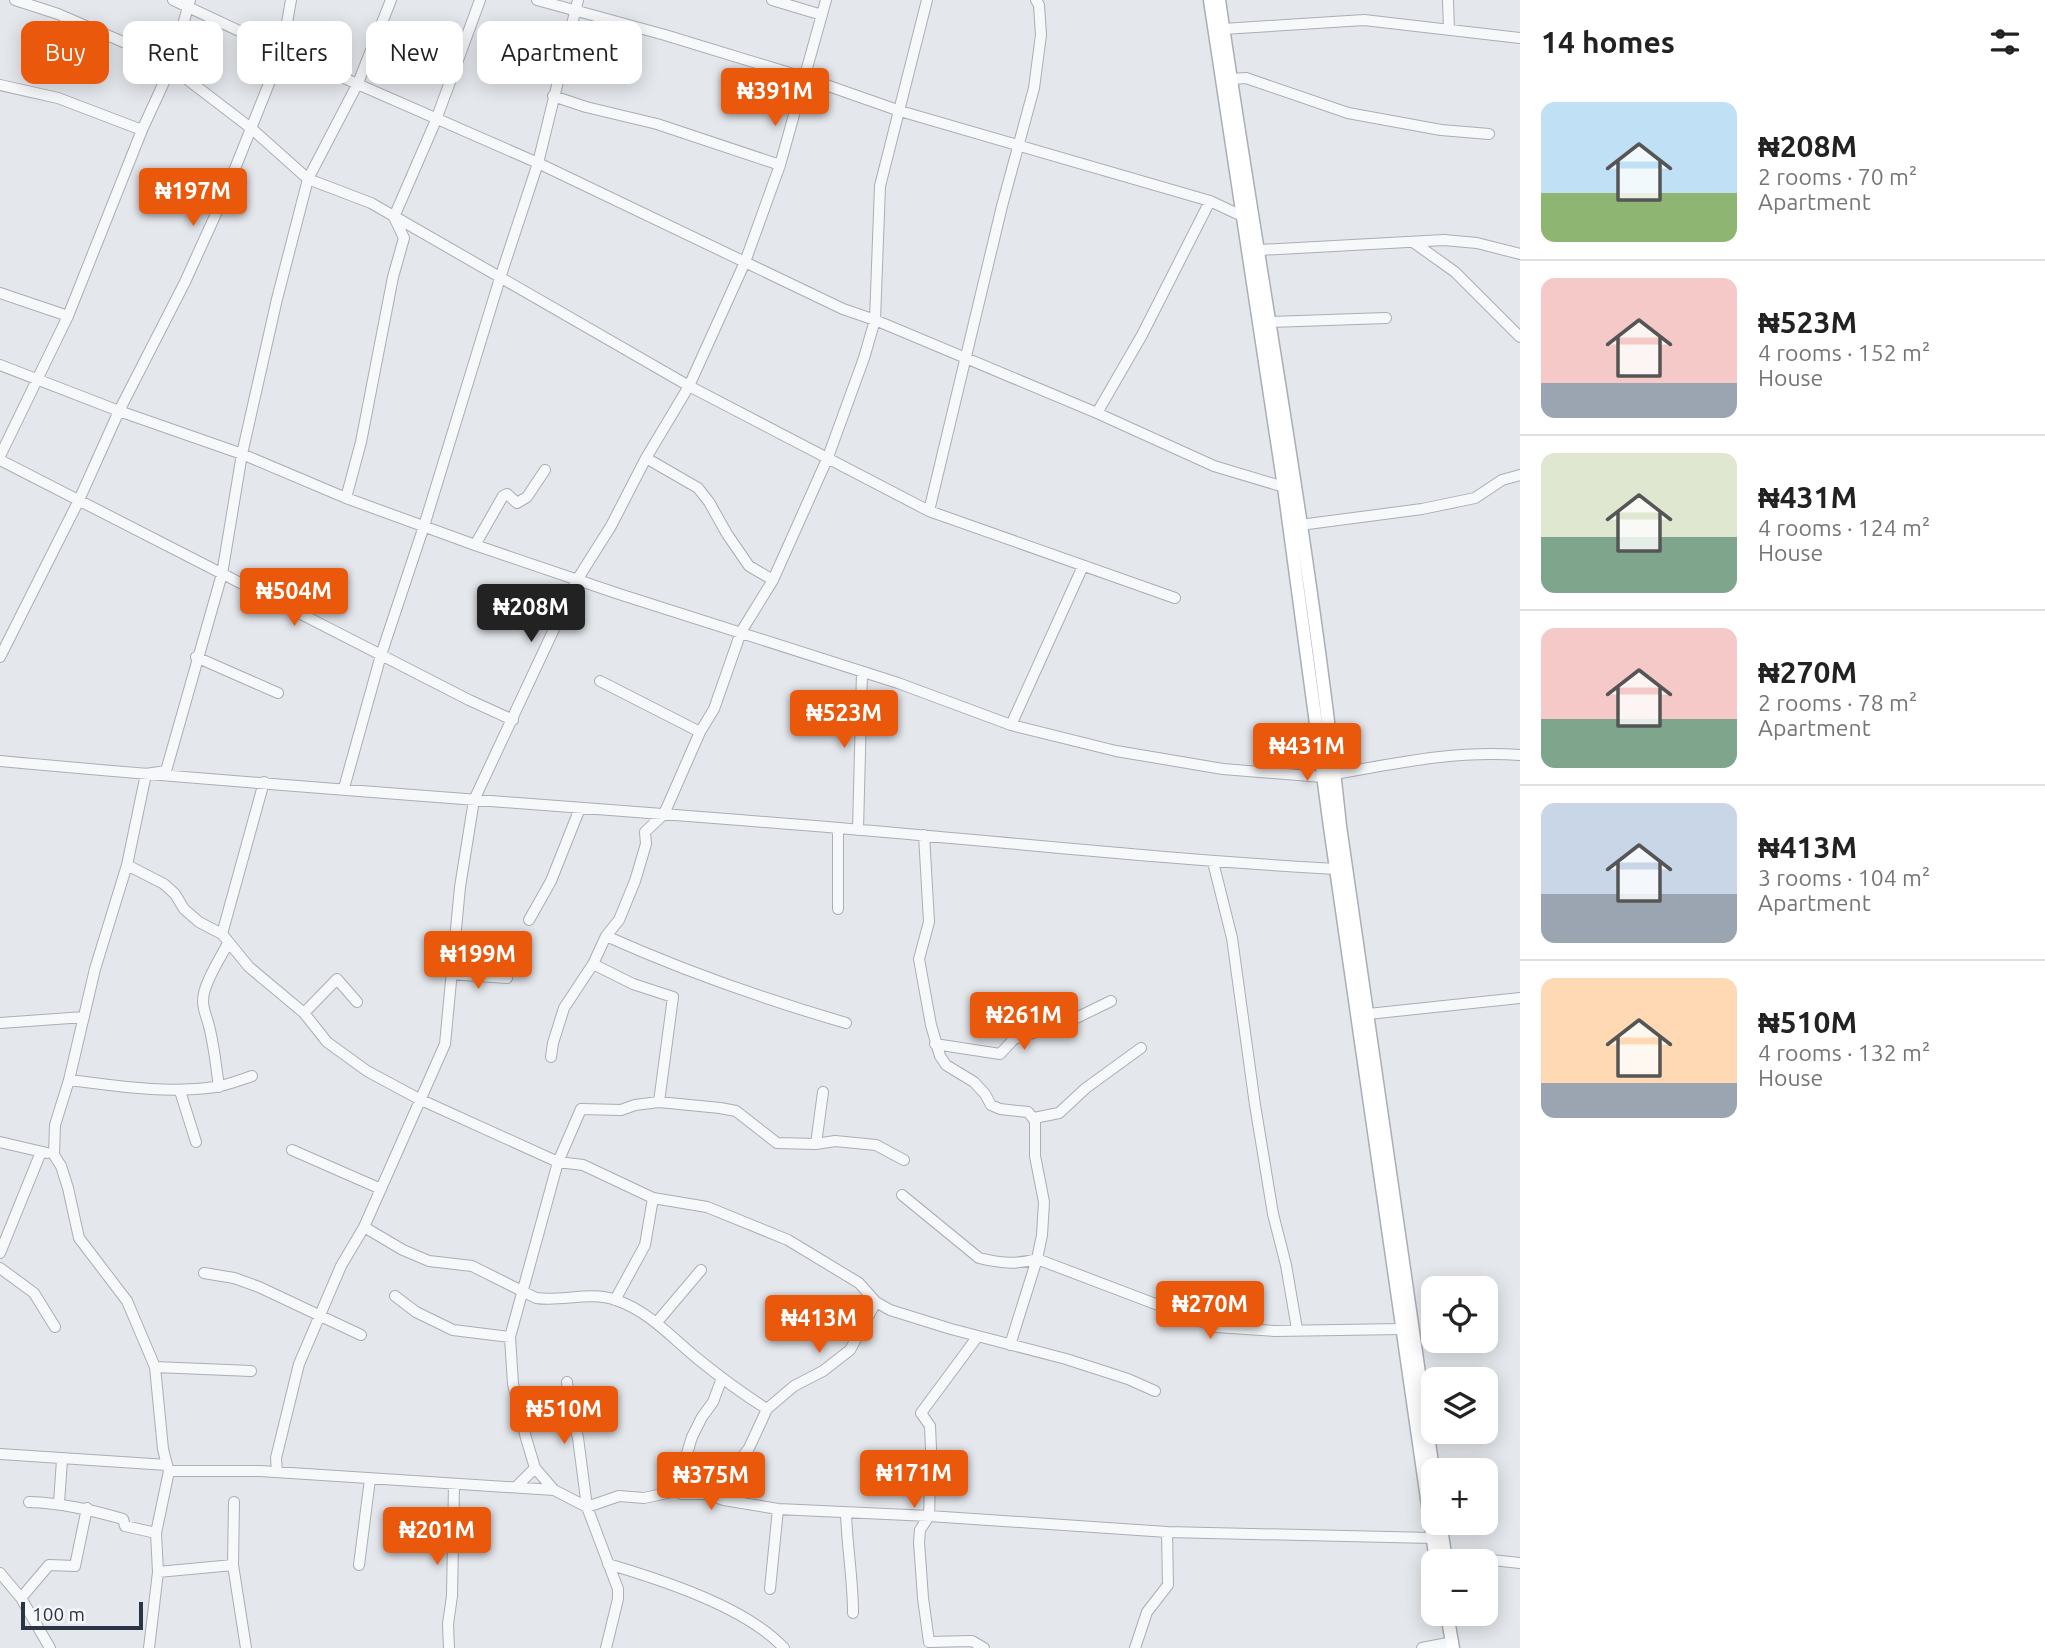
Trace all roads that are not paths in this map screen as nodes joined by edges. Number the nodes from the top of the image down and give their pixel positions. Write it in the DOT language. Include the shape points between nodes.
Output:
graph roads {
  1 [pos="15,0"];
  2 [pos="173,0"];
  3 [pos="291,0"];
  4 [pos="391,0"];
  5 [pos="480,0"];
  6 [pos="537,0"];
  7 [pos="772,0"];
  8 [pos="826,0"];
  9 [pos="927,0"];
  10 [pos="1036,0"];
  11 [pos="1210,0"];
  12 [pos="1219,0"];
  13 [pos="1448,0"];
  14 [pos="189,4"];
  15 [pos="576,5"];
  16 [pos="822,15"];
  17 [pos="184,21"];
  18 [pos="287,21"];
  19 [pos="237,28"];
  20 [pos="1223,29"];
  21 [pos="1450,30"];
  22 [pos="1520,38"];
  23 [pos="123,42"];
  24 [pos="806,78"];
  25 [pos="1232,79"];
  26 [pos="352,80"];
  27 [pos="358,83"];
  28 [pos="164,84"];
  29 [pos="194,84"];
  30 [pos="269,84"];
  31 [pos="0,85"];
  32 [pos="553,96"];
  33 [pos="900,111"];
  34 [pos="436,120"];
  35 [pos="252,129"];
  36 [pos="142,130"];
  37 [pos="1489,134"];
  38 [pos="1018,147"];
  39 [pos="538,163"];
  40 [pos="780,164"];
  41 [pos="308,179"];
  42 [pos="1239,193"];
  43 [pos="1210,201"];
  44 [pos="1222,205"];
  45 [pos="1242,216"];
  46 [pos="394,217"];
  47 [pos="1412,242"];
  48 [pos="1259,250"];
  49 [pos="1520,254"];
  50 [pos="745,262"];
  51 [pos="499,278"];
  52 [pos="0,293"];
  53 [pos="68,316"];
  54 [pos="1386,318"];
  55 [pos="875,320"];
  56 [pos="1270,322"];
  57 [pos="1520,337"];
  58 [pos="967,359"];
  59 [pos="0,365"];
  60 [pos="36,380"];
  61 [pos="689,386"];
  62 [pos="119,411"];
  63 [pos="1097,413"];
  64 [pos="242,454"];
  65 [pos="828,457"];
  66 [pos="0,458"];
  67 [pos="646,458"];
  68 [pos="545,470"];
  69 [pos="1520,475"];
  70 [pos="1284,486"];
  71 [pos="346,498"];
  72 [pos="79,500"];
  73 [pos="929,511"];
  74 [pos="1300,525"];
  75 [pos="424,526"];
  76 [pos="475,545"];
  77 [pos="1083,566"];
  78 [pos="222,574"];
  79 [pos="577,580"];
  80 [pos="773,580"];
  81 [pos="1175,598"];
  82 [pos="741,632"];
  83 [pos="381,655"];
  84 [pos="0,657"];
  85 [pos="196,657"];
  86 [pos="862,671"];
  87 [pos="600,681"];
  88 [pos="278,693"];
  89 [pos="513,720"];
  90 [pos="1011,725"];
  91 [pos="1323,725"];
  92 [pos="700,732"];
  93 [pos="1520,755"];
  94 [pos="0,761"];
  95 [pos="146,774"];
  96 [pos="1329,776"];
  97 [pos="264,782"];
  98 [pos="344,788"];
  99 [pos="474,800"];
  100 [pos="580,808"];
  101 [pos="664,814"];
  102 [pos="838,828"];
  103 [pos="858,830"];
  104 [pos="924,835"];
  105 [pos="1213,862"];
  106 [pos="127,865"];
  107 [pos="1336,869"];
  108 [pos="838,909"];
  109 [pos="529,920"];
  110 [pos="606,936"];
  111 [pos="225,938"];
  112 [pos="593,964"];
  113 [pos="450,974"];
  114 [pos="507,978"];
  115 [pos="1520,998"];
  116 [pos="1111,1001"];
  117 [pos="358,1002"];
  118 [pos="304,1013"];
  119 [pos="1368,1014"];
  120 [pos="84,1017"];
  121 [pos="0,1023"];
  122 [pos="846,1023"];
  123 [pos="935,1044"];
  124 [pos="1141,1048"];
  125 [pos="551,1057"];
  126 [pos="252,1076"];
  127 [pos="69,1080"];
  128 [pos="219,1087"];
  129 [pos="180,1091"];
  130 [pos="823,1092"];
  131 [pos="419,1099"];
  132 [pos="660,1102"];
  133 [pos="1034,1118"];
  134 [pos="0,1142"];
  135 [pos="196,1142"];
  136 [pos="816,1144"];
  137 [pos="292,1150"];
  138 [pos="41,1152"];
  139 [pos="54,1155"];
  140 [pos="904,1160"];
  141 [pos="558,1162"];
  142 [pos="381,1189"];
  143 [pos="902,1195"];
  144 [pos="653,1198"];
  145 [pos="364,1227"];
  146 [pos="0,1252"];
  147 [pos="1037,1259"];
  148 [pos="0,1268"];
  149 [pos="701,1270"];
  150 [pos="204,1273"];
  151 [pos="522,1290"];
  152 [pos="395,1296"];
  153 [pos="615,1300"];
  154 [pos="876,1302"];
  155 [pos="318,1316"];
  156 [pos="657,1322"];
  157 [pos="55,1327"];
  158 [pos="1297,1329"];
  159 [pos="1402,1329"];
  160 [pos="360,1335"];
  161 [pos="978,1336"];
  162 [pos="510,1337"];
  163 [pos="1010,1345"];
  164 [pos="155,1367"];
  165 [pos="251,1371"];
  166 [pos="722,1378"];
  167 [pos="567,1382"];
  168 [pos="1155,1391"];
  169 [pos="768,1409"];
  170 [pos="0,1454"];
  171 [pos="276,1458"];
  172 [pos="1428,1458"];
  173 [pos="1429,1458"];
  174 [pos="62,1460"];
  175 [pos="168,1468"];
  176 [pos="535,1468"];
  177 [pos="260,1471"];
  178 [pos="276,1472"];
  179 [pos="370,1479"];
  180 [pos="454,1485"];
  181 [pos="516,1487"];
  182 [pos="554,1490"];
  183 [pos="681,1490"];
  184 [pos="724,1500"];
  185 [pos="29,1502"];
  186 [pos="234,1502"];
  187 [pos="59,1503"];
  188 [pos="587,1507"];
  189 [pos="87,1508"];
  190 [pos="778,1509"];
  191 [pos="846,1513"];
  192 [pos="929,1516"];
  193 [pos="1167,1532"];
  194 [pos="156,1533"];
  195 [pos="1432,1535"];
  196 [pos="1432,1538"];
  197 [pos="1437,1549"];
  198 [pos="1498,1562"];
  199 [pos="1520,1563"];
  200 [pos="608,1564"];
  201 [pos="233,1565"];
  202 [pos="359,1565"];
  203 [pos="158,1572"];
  204 [pos="0,1573"];
  205 [pos="770,1589"];
  206 [pos="21,1598"];
  207 [pos="853,1614"];
  208 [pos="1450,1626"];
  209 [pos="1454,1626"];
  210 [pos="1455,1646"];
  211 [pos="50,1648"];
  212 [pos="149,1648"];
  213 [pos="246,1648"];
  214 [pos="449,1648"];
  215 [pos="606,1648"];
  216 [pos="784,1648"];
  217 [pos="984,1648"];
  218 [pos="1135,1648"];
  219 [pos="1423,1648"];
  1 -- 23 [label="street"];
  2 -- 14 [label="street"];
  3 -- 18 [label="street"];
  4 -- 27 [label="street"];
  5 -- 34 [label="street"];
  6 -- 15 [label="street"];
  7 -- 16 [label="street"];
  8 -- 16 [label="street"];
  9 -- 33 [label="street"];
  10 -- 38 [label="street" via="1041,35 1034,88"];
  11 -- 42 [label="street"];
  12 -- 20 [label="street"];
  13 -- 21 [label="street"];
  14 -- 17 [label="street"];
  14 -- 19 [label="street"];
  15 -- 24 [label="street"];
  15 -- 32 [label="street"];
  16 -- 24 [label="street"];
  20 -- 21 [label="street" via="1364,20"];
  20 -- 25 [label="street"];
  21 -- 22 [label="street"];
  24 -- 33 [label="street"];
  24 -- 40 [label="street"];
  25 -- 37 [label="street" via="1247,78 1380,120"];
  25 -- 48 [label="street"];
  26 -- 27 [label="street"];
  27 -- 34 [label="street"];
  27 -- 41 [label="street"];
  28 -- 36 [label="street"];
  29 -- 35 [label="street"];
  30 -- 35 [label="street"];
  31 -- 36 [label="street" via="58,98"];
  32 -- 39 [label="street"];
  32 -- 40 [label="street"];
  33 -- 38 [label="street"];
  33 -- 55 [label="street" via="880,186"];
  34 -- 39 [label="street"];
  34 -- 46 [label="street"];
  35 -- 41 [label="street"];
  35 -- 62 [label="street" via="185,282"];
  36 -- 53 [label="street"];
  38 -- 43 [label="street"];
  38 -- 58 [label="street"];
  39 -- 50 [label="street"];
  39 -- 51 [label="street"];
  40 -- 50 [label="street"];
  41 -- 46 [label="street" via="371,203"];
  41 -- 64 [label="street"];
  42 -- 44 [label="street"];
  42 -- 45 [label="street"];
  43 -- 44 [label="street"];
  43 -- 63 [label="street"];
  44 -- 45 [label="street"];
  45 -- 70 [label="street"];
  46 -- 51 [label="street"];
  46 -- 71 [label="street" via="404,238"];
  47 -- 48 [label="street"];
  47 -- 49 [label="street" via="1477,243"];
  47 -- 57 [label="street" via="1455,272"];
  48 -- 56 [label="street"];
  50 -- 55 [label="street"];
  50 -- 61 [label="street"];
  51 -- 61 [label="street"];
  51 -- 75 [label="street"];
  52 -- 53 [label="street"];
  53 -- 60 [label="street"];
  54 -- 56 [label="street"];
  55 -- 58 [label="street"];
  55 -- 65 [label="street"];
  56 -- 74 [label="street"];
  58 -- 63 [label="street"];
  58 -- 73 [label="street"];
  59 -- 60 [label="street"];
  60 -- 62 [label="street"];
  60 -- 66 [label="street"];
  61 -- 65 [label="street"];
  61 -- 67 [label="street"];
  62 -- 64 [label="street"];
  62 -- 72 [label="street"];
  63 -- 70 [label="street" via="1214,466"];
  64 -- 71 [label="street"];
  64 -- 78 [label="street"];
  65 -- 73 [label="street"];
  65 -- 80 [label="street"];
  66 -- 72 [label="street"];
  67 -- 79 [label="street"];
  67 -- 80 [label="street" via="698,488 749,566"];
  68 -- 76 [label="street" via="527,497 517,503 507,494 503,496"];
  69 -- 74 [label="street" via="1502,480 1475,498"];
  70 -- 91 [label="street"];
  71 -- 75 [label="street"];
  72 -- 78 [label="street"];
  72 -- 84 [label="street"];
  73 -- 77 [label="street"];
  74 -- 91 [label="street"];
  75 -- 76 [label="street"];
  75 -- 83 [label="street"];
  76 -- 79 [label="street"];
  77 -- 81 [label="street"];
  77 -- 90 [label="street"];
  78 -- 83 [label="street"];
  78 -- 85 [label="street"];
  79 -- 82 [label="street"];
  79 -- 89 [label="street"];
  80 -- 82 [label="street"];
  82 -- 86 [label="street"];
  82 -- 92 [label="street" via="714,709"];
  83 -- 89 [label="street"];
  83 -- 98 [label="street"];
  85 -- 88 [label="street"];
  85 -- 95 [label="street" via="166,771"];
  86 -- 90 [label="street"];
  86 -- 103 [label="street"];
  87 -- 92 [label="street"];
  89 -- 99 [label="street"];
  90 -- 96 [label="street" via="1116,751 1223,769"];
  91 -- 96 [label="street"];
  92 -- 101 [label="street"];
  93 -- 96 [label="street" via="1429,757"];
  94 -- 95 [label="street"];
  95 -- 97 [label="street"];
  95 -- 106 [label="street"];
  96 -- 107 [label="street"];
  96 -- 119 [label="street"];
  97 -- 98 [label="street"];
  97 -- 111 [label="street"];
  98 -- 99 [label="street"];
  99 -- 100 [label="street"];
  99 -- 113 [label="street"];
  100 -- 101 [label="street"];
  100 -- 109 [label="street" via="551,881"];
  101 -- 102 [label="street"];
  101 -- 110 [label="street" via="645,832 635,881 619,920"];
  102 -- 103 [label="street"];
  102 -- 108 [label="street"];
  103 -- 104 [label="street"];
  104 -- 105 [label="street"];
  104 -- 123 [label="street" via="929,922 919,959"];
  105 -- 107 [label="street"];
  105 -- 158 [label="street" via="1232,938 1255,1105"];
  106 -- 111 [label="street" via="164,884 184,908"];
  106 -- 120 [label="street"];
  107 -- 159 [label="street"];
  110 -- 112 [label="street"];
  110 -- 122 [label="street" via="735,988"];
  111 -- 118 [label="street" via="249,967"];
  111 -- 128 [label="street" via="202,1008"];
  112 -- 125 [label="street" via="564,1008"];
  112 -- 132 [label="street" via="673,997"];
  113 -- 114 [label="street"];
  113 -- 131 [label="street" via="445,1044"];
  115 -- 119 [label="street"];
  116 -- 123 [label="street" via="1068,1022 1014,1039 1000,1054"];
  117 -- 118 [label="street" via="337,979"];
  118 -- 131 [label="street" via="327,1042"];
  119 -- 173 [label="street"];
  120 -- 121 [label="street"];
  120 -- 127 [label="street"];
  123 -- 133 [label="street" via="946,1065 974,1083 990,1104 1028,1112"];
  124 -- 133 [label="street" via="1059,1113"];
  126 -- 128 [label="street"];
  127 -- 129 [label="street"];
  127 -- 139 [label="street" via="55,1125"];
  128 -- 129 [label="street"];
  129 -- 135 [label="street"];
  130 -- 136 [label="street"];
  131 -- 141 [label="street"];
  131 -- 142 [label="street"];
  132 -- 136 [label="street" via="736,1111 777,1143"];
  132 -- 141 [label="street" via="621,1110 581,1109"];
  133 -- 147 [label="street" via="1044,1202"];
  134 -- 138 [label="street"];
  136 -- 140 [label="street" via="876,1145"];
  137 -- 142 [label="street"];
  138 -- 139 [label="street"];
  138 -- 146 [label="street"];
  139 -- 164 [label="street" via="68,1188 79,1238 127,1301"];
  141 -- 144 [label="street" via="583,1165"];
  141 -- 151 [label="street"];
  142 -- 145 [label="street"];
  143 -- 147 [label="street" via="977,1257 1020,1264"];
  144 -- 153 [label="street" via="645,1245"];
  144 -- 154 [label="street" via="708,1207 788,1240 859,1283"];
  145 -- 151 [label="street" via="429,1261 472,1266"];
  145 -- 155 [label="street"];
  147 -- 158 [label="street" via="1216,1327"];
  147 -- 163 [label="street"];
  148 -- 157 [label="street" via="34,1293"];
  149 -- 156 [label="street"];
  150 -- 155 [label="street" via="259,1287"];
  151 -- 153 [label="street" via="536,1298"];
  151 -- 162 [label="street"];
  152 -- 162 [label="street" via="453,1330"];
  153 -- 156 [label="street"];
  154 -- 161 [label="street"];
  154 -- 169 [label="street" via="850,1350"];
  155 -- 160 [label="street"];
  155 -- 171 [label="street" via="299,1364"];
  156 -- 166 [label="street"];
  158 -- 159 [label="street"];
  159 -- 172 [label="street"];
  161 -- 163 [label="street"];
  161 -- 192 [label="street" via="920,1413 930,1426"];
  162 -- 176 [label="street" via="513,1384"];
  163 -- 168 [label="street" via="1128,1378"];
  164 -- 165 [label="street"];
  164 -- 175 [label="street"];
  166 -- 169 [label="street"];
  166 -- 183 [label="street" via="692,1437"];
  167 -- 188 [label="street"];
  169 -- 184 [label="street" via="738,1463"];
  170 -- 174 [label="street"];
  171 -- 177 [label="street"];
  171 -- 178 [label="street"];
  174 -- 175 [label="street"];
  174 -- 187 [label="street"];
  175 -- 177 [label="street"];
  175 -- 194 [label="street"];
  176 -- 181 [label="street"];
  176 -- 182 [label="street"];
  177 -- 178 [label="street"];
  178 -- 179 [label="street"];
  179 -- 180 [label="street"];
  179 -- 202 [label="street"];
  180 -- 181 [label="street"];
  180 -- 214 [label="street"];
  181 -- 182 [label="street"];
  182 -- 188 [label="street"];
  183 -- 184 [label="street" via="681,1494"];
  183 -- 188 [label="street" via="644,1498 619,1496"];
  184 -- 190 [label="street"];
  185 -- 187 [label="street"];
  186 -- 201 [label="street"];
  187 -- 189 [label="street"];
  188 -- 200 [label="street"];
  189 -- 194 [label="street" via="123,1519 125,1526"];
  189 -- 206 [label="street" via="75,1566 49,1565"];
  190 -- 191 [label="street"];
  190 -- 205 [label="street"];
  191 -- 192 [label="street"];
  191 -- 207 [label="street"];
  192 -- 193 [label="street"];
  192 -- 217 [label="street" via="919,1542 929,1642 972,1642"];
  193 -- 196 [label="street"];
  193 -- 218 [label="street" via="1168,1585 1147,1612"];
  194 -- 203 [label="street"];
  195 -- 196 [label="street"];
  196 -- 197 [label="street"];
  198 -- 199 [label="street"];
  200 -- 215 [label="street" via="618,1599"];
  200 -- 216 [label="street" via="741,1614"];
  201 -- 203 [label="street"];
  201 -- 213 [label="street"];
  203 -- 212 [label="street"];
  204 -- 206 [label="street"];
  206 -- 211 [label="street"];
  208 -- 210 [label="street"];
  209 -- 210 [label="street"];
  210 -- 219 [label="street"];
}
